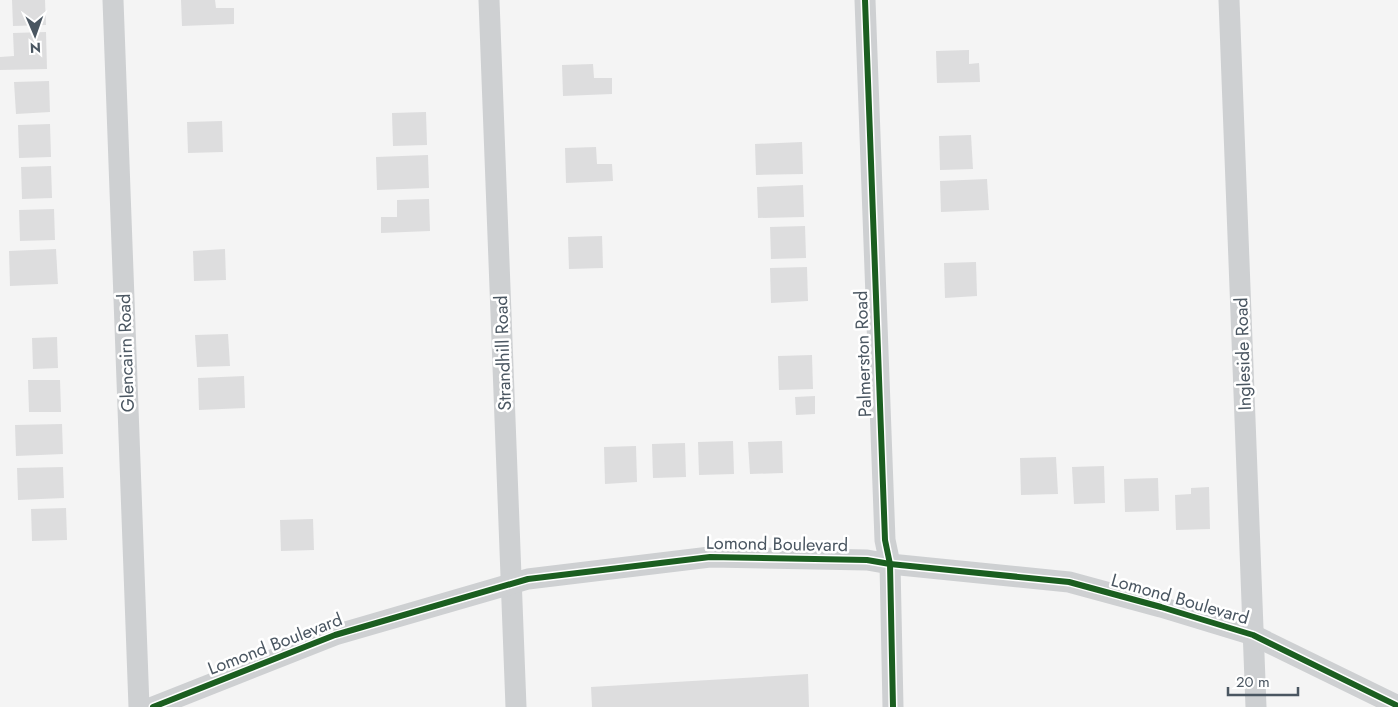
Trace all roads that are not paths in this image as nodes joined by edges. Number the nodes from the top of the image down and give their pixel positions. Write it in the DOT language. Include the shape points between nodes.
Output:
graph roads {
  1 [pos="113,0"];
  2 [pos="489,0"];
  3 [pos="865,0"];
  4 [pos="1229,0"];
  5 [pos="890,564"];
  6 [pos="512,585"];
  7 [pos="1253,635"];
  8 [pos="1398,706"];
  9 [pos="139,707"];
  10 [pos="154,707"];
  11 [pos="516,707"];
  12 [pos="893,707"];
  13 [pos="1256,707"];
  1 -- 9 [label="street, Glencairn Road"];
  2 -- 6 [label="street, Strandhill Road"];
  3 -- 5 [label="street, Palmerston Road" via="885,540"];
  4 -- 7 [label="street, Ingleside Road"];
  5 -- 6 [label="street, Lomond Boulevard" via="866,560 710,556 528,579"];
  5 -- 7 [label="street, Lomond Boulevard" via="1069,582"];
  5 -- 12 [label="street, Palmerston Road"];
  6 -- 10 [label="street, Lomond Boulevard" via="335,635"];
  6 -- 11 [label="street, Strandhill Road"];
  7 -- 8 [label="street, Lomond Boulevard"];
  7 -- 13 [label="street, Ingleside Road"];
}
